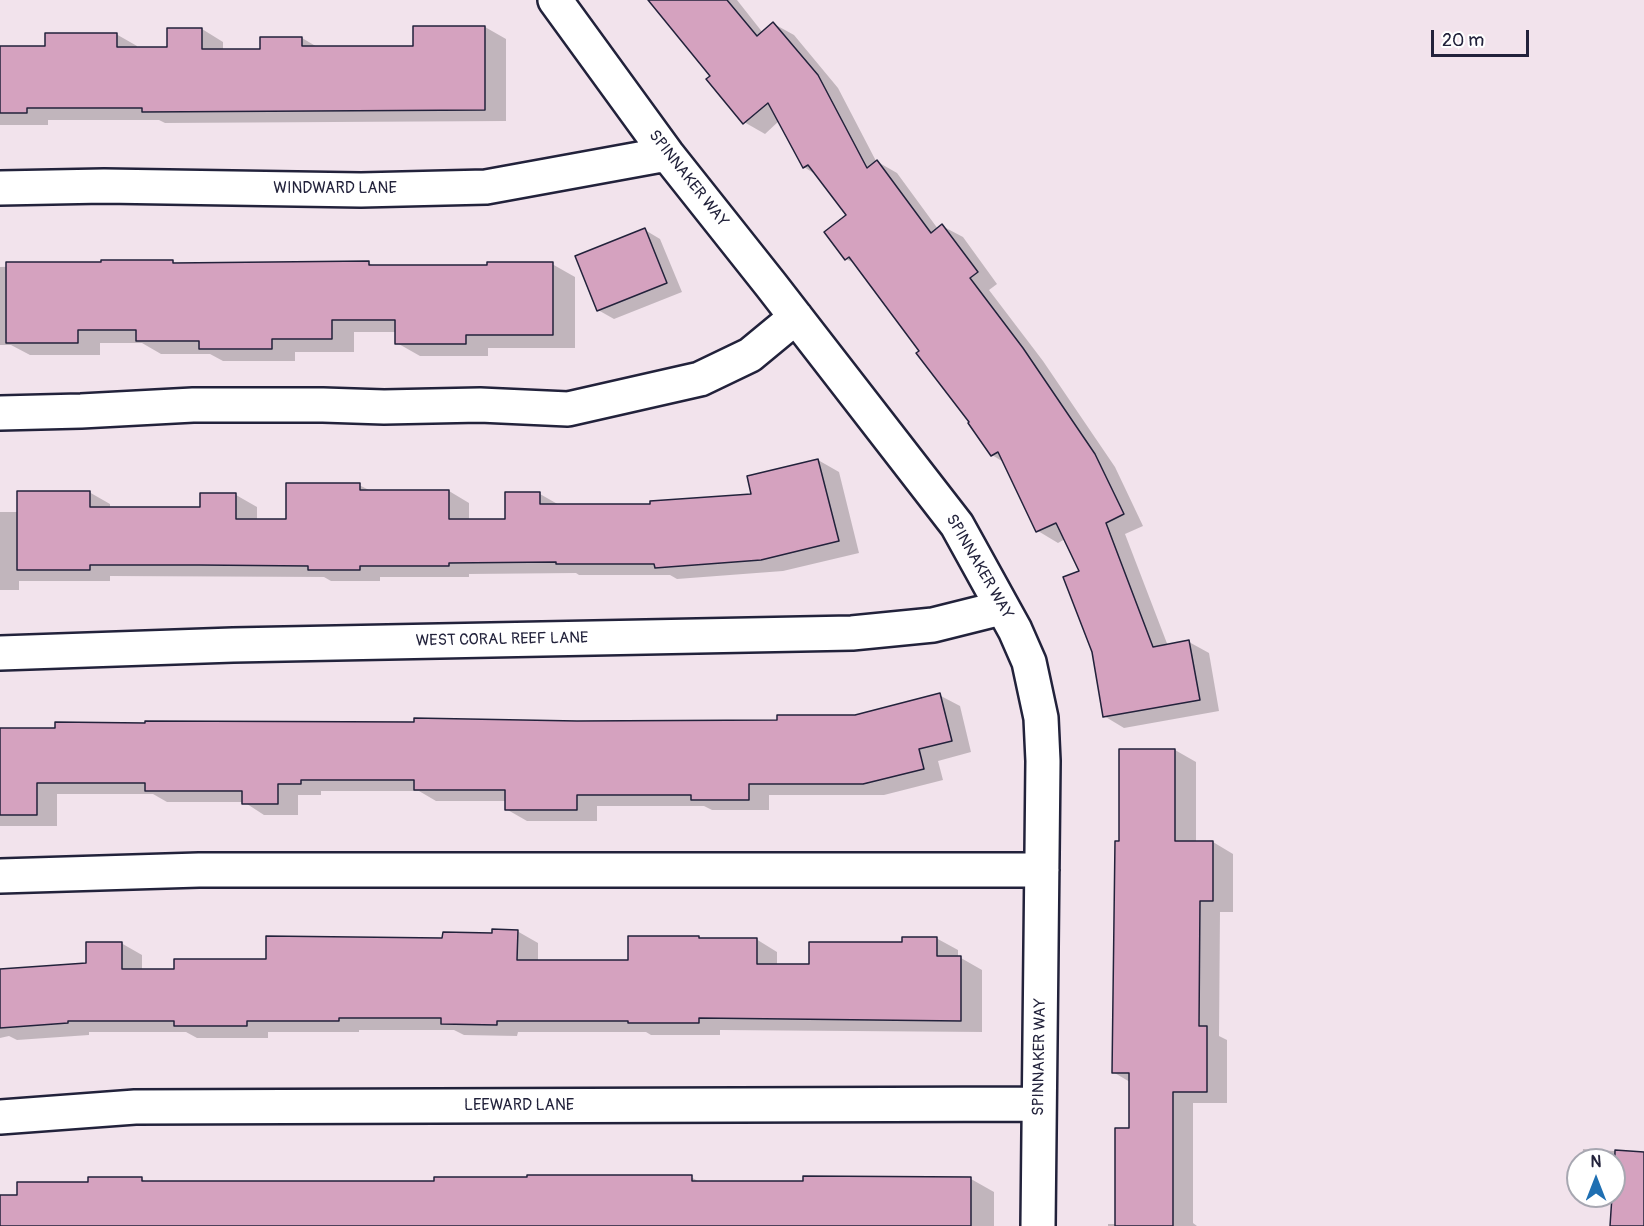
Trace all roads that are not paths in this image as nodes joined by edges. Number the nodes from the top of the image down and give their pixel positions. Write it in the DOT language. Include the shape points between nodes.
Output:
graph roads {
  1 [pos="555,0"];
  2 [pos="667,154"];
  3 [pos="0,188"];
  4 [pos="796,317"];
  5 [pos="0,413"];
  6 [pos="1001,608"];
  7 [pos="0,653"];
  8 [pos="1041,870"];
  9 [pos="0,876"];
  10 [pos="1039,1104"];
  11 [pos="0,1118"];
  12 [pos="1038,1226"];
  1 -- 2 [label="street, SPINNAKER WAY"];
  2 -- 3 [label="street, WINDWARD LANE" via="486,187"];
  2 -- 4 [label="street, SPINNAKER WAY"];
  4 -- 5 [label="street" via="750,355 700,379 568,409 480,405 193,405"];
  4 -- 6 [label="street, SPINNAKER WAY" via="957,525"];
  6 -- 7 [label="street, WEST CORAL REEF LANE" via="933,625 852,633"];
  6 -- 8 [label="street, SPINNAKER WAY" via="1029,662 1041,718"];
  8 -- 9 [label="street" via="199,870"];
  8 -- 10 [label="street, SPINNAKER WAY"];
  10 -- 11 [label="street, LEEWARD LANE" via="135,1107"];
  10 -- 12 [label="street, SPINNAKER WAY"];
}
